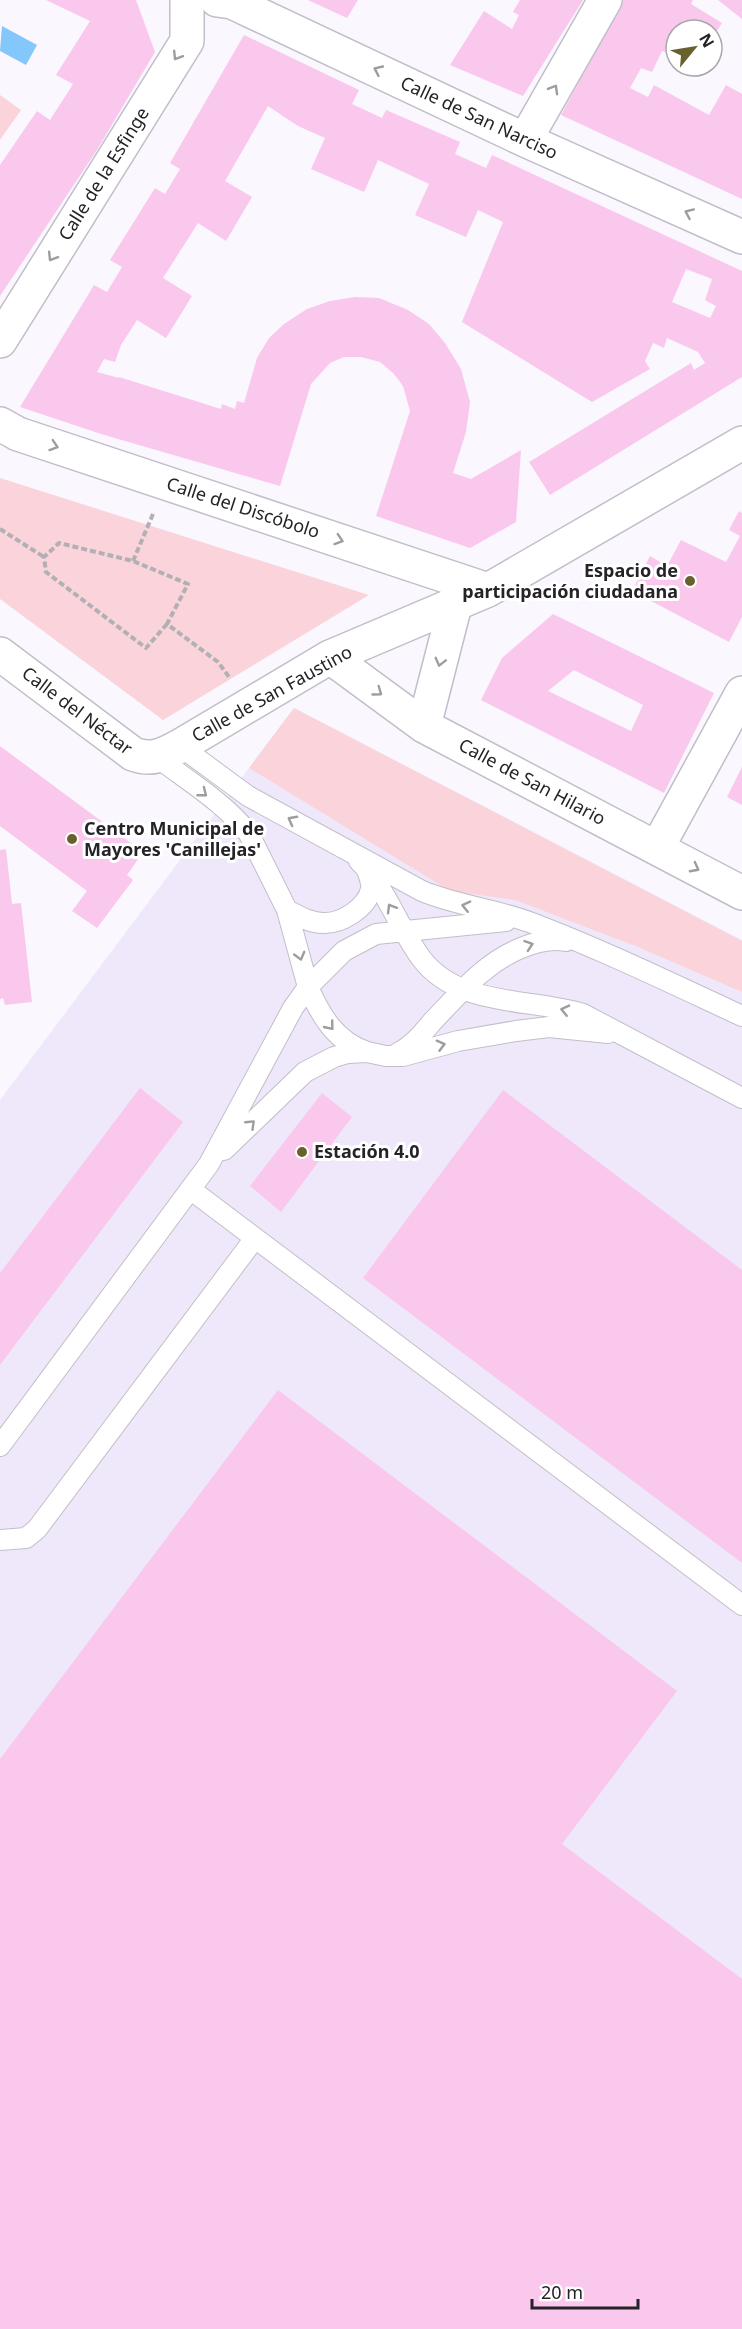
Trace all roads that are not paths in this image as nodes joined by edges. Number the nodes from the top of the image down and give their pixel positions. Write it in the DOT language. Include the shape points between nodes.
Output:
graph roads {
  1 [pos="187,0"];
  2 [pos="217,0"];
  3 [pos="605,0"];
  4 [pos="525,140"];
  5 [pos="742,237"];
  6 [pos="0,341"];
  7 [pos="0,424"];
  8 [pos="742,443"];
  9 [pos="488,590"];
  10 [pos="455,606"];
  11 [pos="0,654"];
  12 [pos="330,657"];
  13 [pos="742,693"];
  14 [pos="424,726"];
  15 [pos="169,751"];
  16 [pos="657,848"];
  17 [pos="347,850"];
  18 [pos="367,869"];
  19 [pos="742,893"];
  20 [pos="287,910"];
  21 [pos="532,923"];
  22 [pos="404,930"];
  23 [pos="581,944"];
  24 [pos="309,987"];
  25 [pos="464,989"];
  26 [pos="742,1016"];
  27 [pos="618,1033"];
  28 [pos="376,1054"];
  29 [pos="742,1098"];
  30 [pos="209,1164"];
  31 [pos="190,1189"];
  32 [pos="255,1238"];
  33 [pos="0,1446"];
  34 [pos="0,1540"];
  35 [pos="742,1605"];
  1 -- 6 [label="street, Calle de la Esfinge, one-way" via="187,40"];
  4 -- 2 [label="street, Calle de San Narciso, one-way" via="232,2"];
  4 -- 3 [label="street, one-way"];
  5 -- 4 [label="street, Calle de San Narciso, one-way"];
  7 -- 9 [label="street, Calle del Discóbolo, one-way" via="18,434"];
  8 -- 9 [label="street, Calle de San Faustino"];
  9 -- 10 [label="street, Calle de San Faustino"];
  10 -- 12 [label="street, Calle de San Faustino"];
  10 -- 14 [label="street, one-way"];
  11 -- 15 [label="street, Calle del Néctar" via="133,754 142,757"];
  12 -- 14 [label="street, Calle de San Hilario, one-way"];
  12 -- 15 [label="street, Calle de San Faustino"];
  13 -- 16 [label="street"];
  14 -- 16 [label="street, Calle de San Hilario"];
  17 -- 15 [label="lane, one-way"];
  15 -- 20 [label="lane, one-way" via="241,824"];
  16 -- 19 [label="street, Calle de San Hilario, one-way"];
  17 -- 18 [label="lane"];
  21 -- 17 [label="lane, one-way" via="443,900"];
  18 -- 20 [label="lane" via="371,889 367,899 347,917 316,923"];
  22 -- 18 [label="lane, one-way"];
  20 -- 24 [label="lane, one-way"];
  21 -- 22 [label="lane" via="496,921"];
  21 -- 23 [label="lane"];
  22 -- 24 [label="lane" via="376,933 355,943"];
  22 -- 25 [label="lane" via="433,971"];
  25 -- 23 [label="lane, one-way" via="494,962 527,946 559,940"];
  23 -- 26 [label="lane"];
  24 -- 28 [label="lane, one-way" via="327,1024 346,1043"];
  24 -- 30 [label="lane" via="293,1008"];
  27 -- 25 [label="lane, one-way" via="563,1008 519,1003"];
  25 -- 28 [label="lane" via="413,1044 398,1053"];
  28 -- 27 [label="lane, one-way" via="403,1056 458,1041 549,1027"];
  27 -- 29 [label="lane"];
  30 -- 28 [label="lane, one-way" via="305,1072 348,1053"];
  30 -- 31 [label="lane"];
  31 -- 32 [label="lane"];
  31 -- 33 [label="lane"];
  32 -- 34 [label="lane" via="36,1529 26,1539"];
  32 -- 35 [label="lane"];
}
